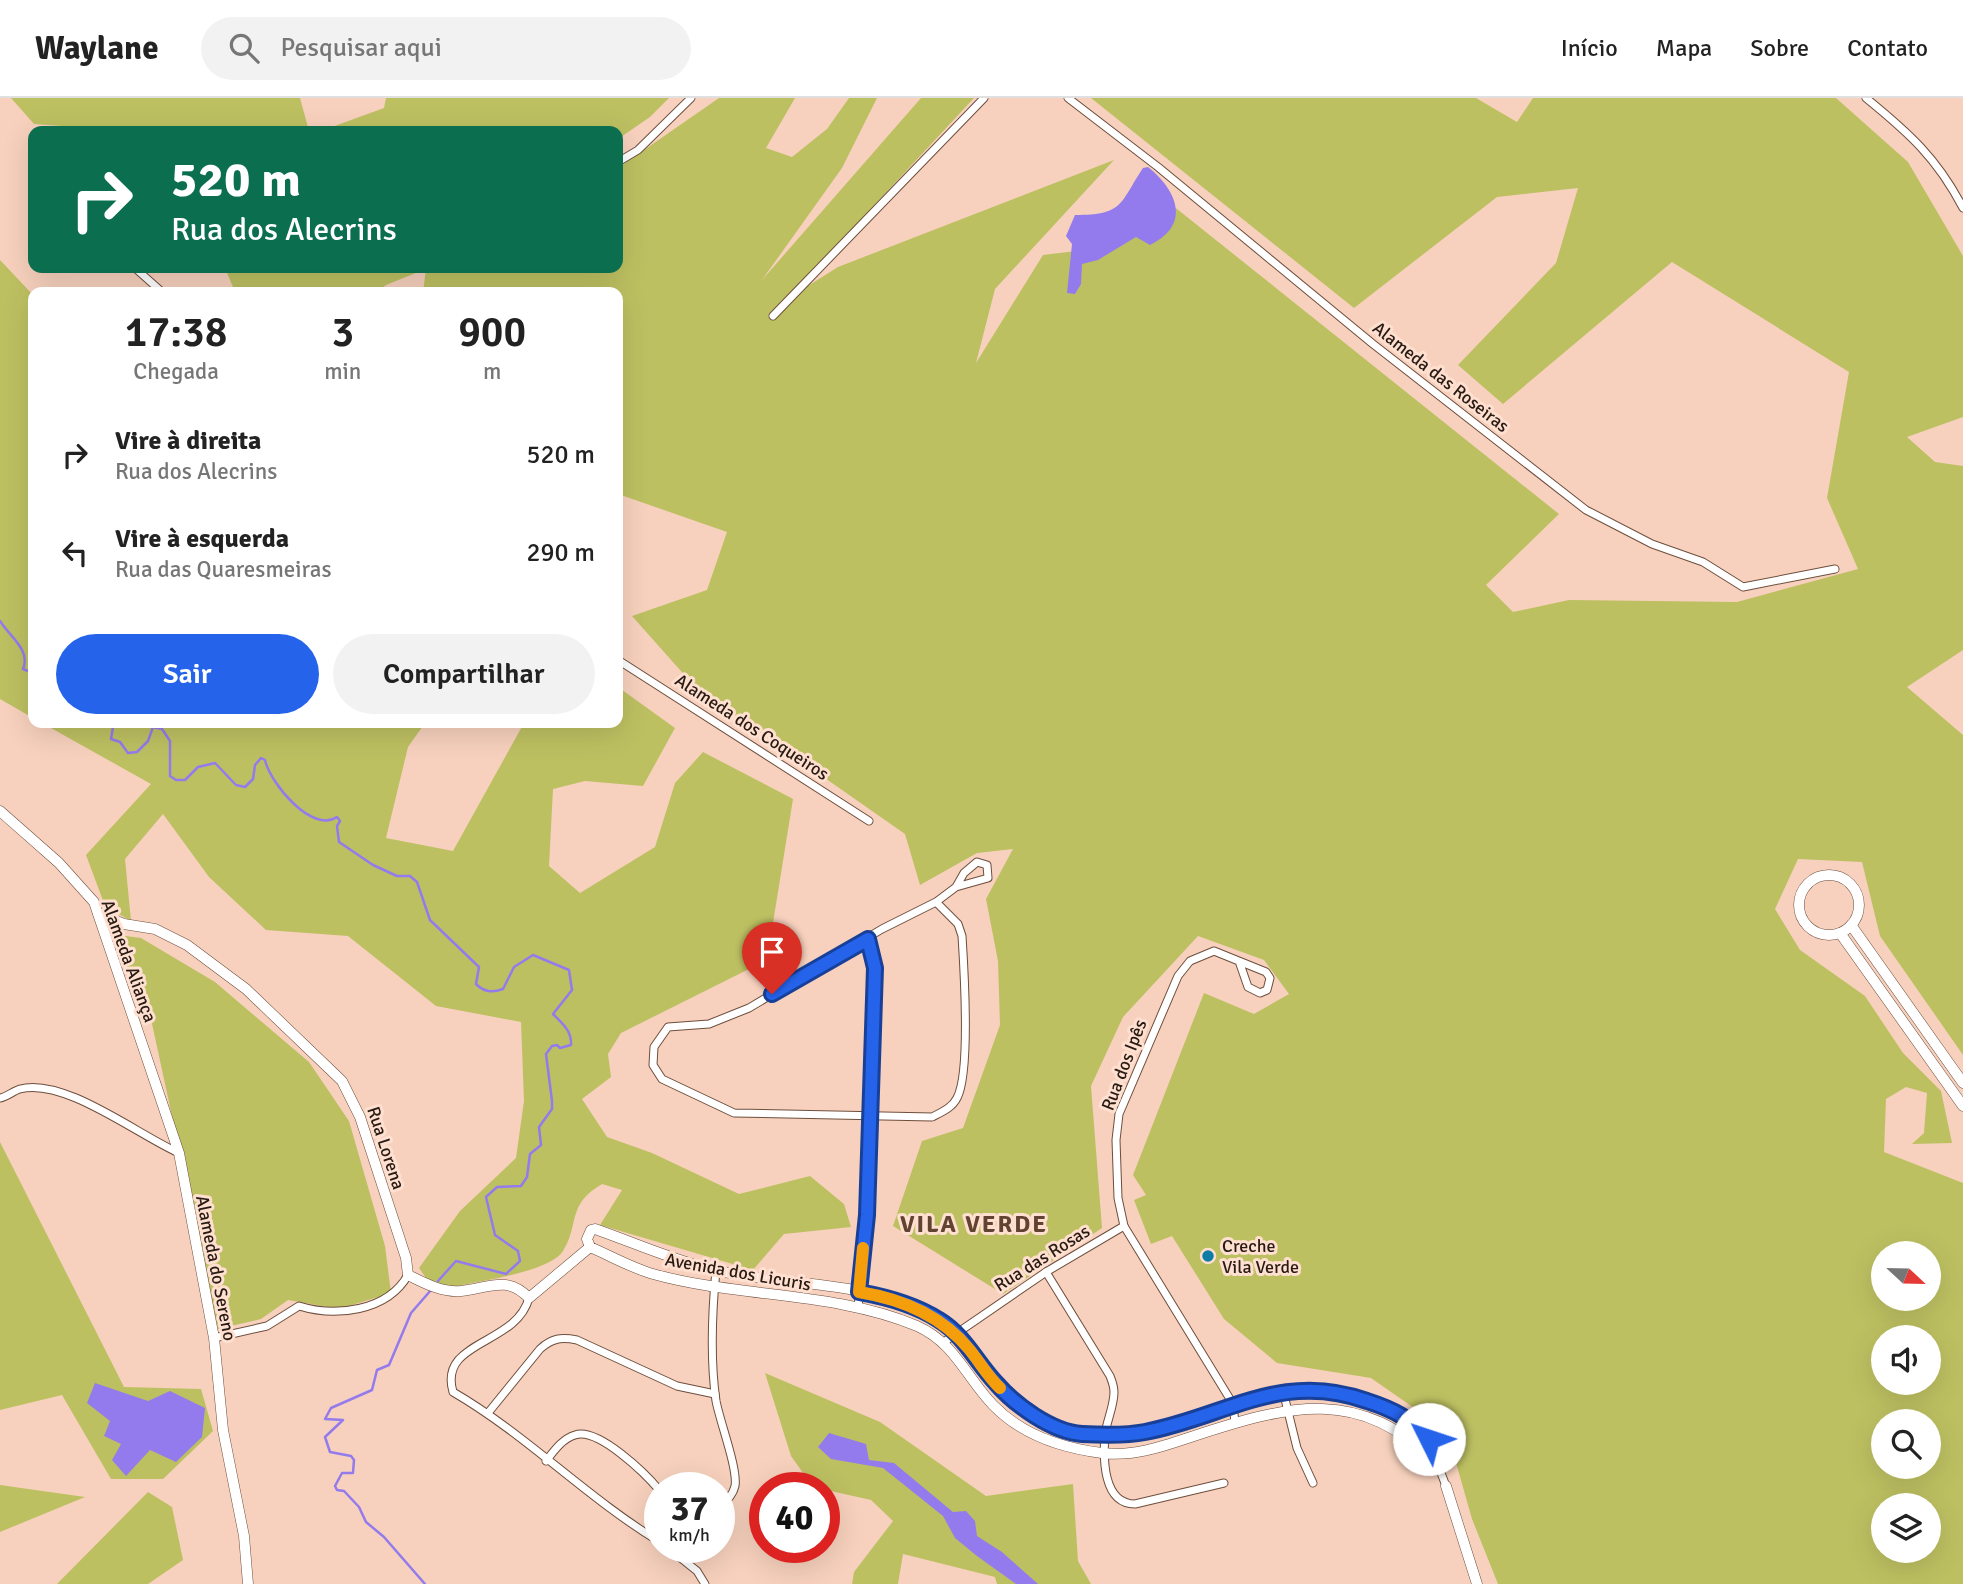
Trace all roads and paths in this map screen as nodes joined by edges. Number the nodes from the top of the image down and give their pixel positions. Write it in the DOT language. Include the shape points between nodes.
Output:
graph roads {
  1 [pos="691,98"];
  2 [pos="984,98"];
  3 [pos="1068,98"];
  4 [pos="1866,98"];
  5 [pos="623,159"];
  6 [pos="1963,208"];
  7 [pos="141,273"];
  8 [pos="156,287"];
  9 [pos="773,316"];
  10 [pos="1835,569"];
  11 [pos="623,663"];
  12 [pos="0,811"];
  13 [pos="869,821"];
  14 [pos="956,887"];
  15 [pos="936,902"];
  16 [pos="98,913"];
  17 [pos="1852,925"];
  18 [pos="1840,933"];
  19 [pos="868,939"];
  20 [pos="1240,964"];
  21 [pos="1963,1083"];
  22 [pos="0,1098"];
  23 [pos="1963,1106"];
  24 [pos="868,1118"];
  25 [pos="179,1153"];
  26 [pos="1124,1226"];
  27 [pos="590,1247"];
  28 [pos="716,1270"];
  29 [pos="1046,1272"];
  30 [pos="408,1275"];
  31 [pos="715,1286"];
  32 [pos="859,1292"];
  33 [pos="530,1298"];
  34 [pos="858,1308"];
  35 [pos="956,1333"];
  36 [pos="214,1338"];
  37 [pos="944,1342"];
  38 [pos="1283,1391"];
  39 [pos="715,1394"];
  40 [pos="1233,1404"];
  41 [pos="1289,1408"];
  42 [pos="488,1413"];
  43 [pos="1235,1423"];
  44 [pos="1105,1436"];
  45 [pos="1106,1453"];
  46 [pos="546,1461"];
  47 [pos="1438,1465"];
  48 [pos="734,1472"];
  49 [pos="644,1473"];
  50 [pos="1224,1483"];
  51 [pos="1313,1483"];
  52 [pos="1446,1486"];
  53 [pos="644,1531"];
  54 [pos="687,1563"];
  55 [pos="248,1584"];
  56 [pos="705,1584"];
  57 [pos="1477,1584"];
  1 -- 5 [label="street"];
  2 -- 9 [label="street"];
  3 -- 10 [label="street, Alameda das Roseiras" via="1586,510 1653,544 1703,562 1743,587"];
  4 -- 6 [label="street" via="1916,139 1950,182"];
  7 -- 8 [label="street"];
  11 -- 13 [label="street, Alameda dos Coqueiros"];
  12 -- 16 [label="street, Alameda Aliança" via="68,872"];
  14 -- 14 [label="street" via="988,878 987,865 971,865"];
  14 -- 15 [label="street"];
  15 -- 19 [label="street"];
  15 -- 24 [label="street" via="958,924 962,936 963,1056 958,1097 932,1118"];
  16 -- 25 [label="street, Alameda Aliança"];
  16 -- 30 [label="street, Rua Lorena" via="124,924 155,929 187,945 246,989 342,1081 360,1118"];
  17 -- 18 [label="street"];
  17 -- 18 [label="street" via="1860,908 1849,881 1831,874 1812,879 1798,905 1804,923 1820,934"];
  17 -- 21 [label="street"];
  18 -- 23 [label="street"];
  19 -- 24 [label="street" via="875,968"];
  19 -- 24 [label="street" via="749,1008 709,1024 668,1027 654,1047 653,1065 662,1079 734,1113"];
  20 -- 20 [label="street, Rua dos Ipês" via="1248,987 1260,993 1266,990 1270,978 1266,972"];
  20 -- 26 [label="street, Rua dos Ipês" via="1222,953 1207,952 1190,961 1178,976 1119,1114 1118,1198"];
  22 -- 25 [label="street" via="19,1089 43,1088"];
  24 -- 32 [label="street" via="867,1215"];
  25 -- 36 [label="street, Alameda do Sereno"];
  26 -- 29 [label="street, Rua das Rosas"];
  26 -- 40 [label="street, Rua dos Ipês"];
  27 -- 28 [label="street, Avenida dos Licuris" via="586,1239 595,1229 659,1255"];
  27 -- 31 [label="street, Avenida dos Licuris" via="652,1274"];
  27 -- 33 [label="street"];
  28 -- 31 [label="street"];
  28 -- 32 [label="street, Avenida dos Licuris"];
  29 -- 35 [label="street, Rua das Rosas"];
  29 -- 44 [label="street" via="1110,1376 1115,1390"];
  30 -- 33 [label="street" via="433,1287 460,1292 507,1284"];
  30 -- 36 [label="street" via="401,1287 356,1309 333,1314 299,1306 267,1326"];
  31 -- 34 [label="street, Avenida dos Licuris"];
  31 -- 39 [label="street"];
  32 -- 34 [label="street"];
  32 -- 35 [label="street, Avenida dos Licuris" via="915,1308"];
  33 -- 42 [label="street" via="509,1329 472,1348 454,1364 453,1392"];
  34 -- 37 [label="street, Avenida dos Licuris" via="905,1322"];
  35 -- 37 [label="street, Rua das Rosas"];
  35 -- 44 [label="street, Avenida dos Licuris" via="996,1384 1026,1409 1076,1434"];
  36 -- 55 [label="street, Alameda do Sereno" via="223,1430 244,1536"];
  37 -- 45 [label="street, Avenida dos Licuris" via="992,1404 1021,1428 1074,1449"];
  38 -- 40 [label="street, Avenida dos Licuris"];
  38 -- 41 [label="street"];
  38 -- 47 [label="street, Avenida dos Licuris" via="1347,1393 1390,1408 1416,1424 1429,1439"];
  39 -- 42 [label="street" via="677,1386 577,1340 563,1338 550,1340 540,1349"];
  39 -- 48 [label="street"];
  40 -- 43 [label="street, Rua dos Ipês"];
  40 -- 44 [label="street, Avenida dos Licuris" via="1146,1432"];
  41 -- 43 [label="street, Avenida dos Licuris"];
  41 -- 47 [label="street, Avenida dos Licuris" via="1326,1408 1359,1415 1399,1432"];
  41 -- 51 [label="street" via="1297,1447"];
  42 -- 46 [label="street"];
  43 -- 45 [label="street, Avenida dos Licuris" via="1154,1449"];
  44 -- 45 [label="street"];
  45 -- 50 [label="street" via="1110,1490 1123,1504 1157,1501"];
  46 -- 49 [label="street" via="562,1442 576,1434 588,1434"];
  46 -- 53 [label="street"];
  47 -- 52 [label="street, Avenida dos Licuris"];
  52 -- 57 [label="street"];
  54 -- 56 [label="street"];
}
